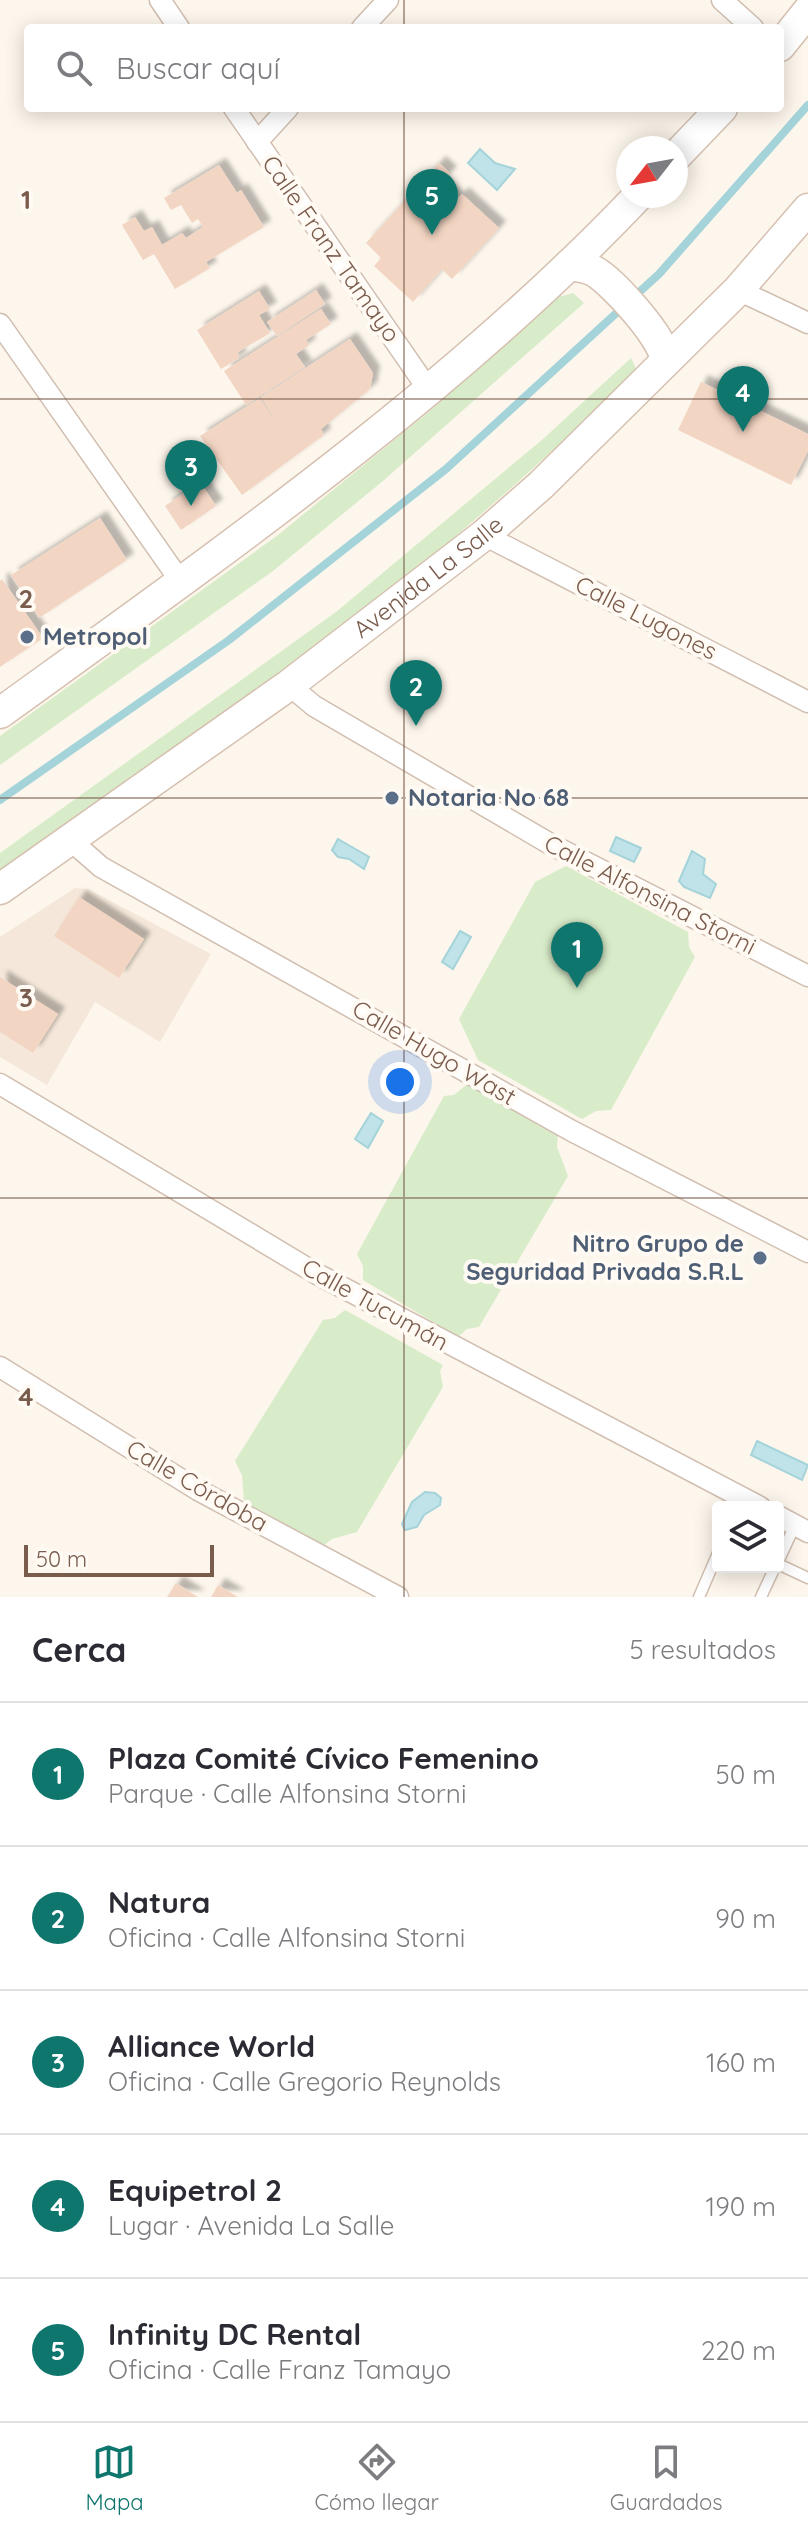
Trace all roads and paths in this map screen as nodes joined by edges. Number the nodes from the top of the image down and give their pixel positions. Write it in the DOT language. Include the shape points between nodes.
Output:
graph roads {
  1 [pos="160,0"];
  2 [pos="388,0"];
  3 [pos="722,0"];
  4 [pos="808,11"];
  5 [pos="176,24"];
  6 [pos="366,24"];
  7 [pos="749,24"];
  8 [pos="784,41"];
  9 [pos="237,112"];
  10 [pos="284,112"];
  11 [pos="718,112"];
  12 [pos="257,142"];
  13 [pos="688,143"];
  14 [pos="630,208"];
  15 [pos="808,209"];
  16 [pos="590,265"];
  17 [pos="738,290"];
  18 [pos="808,323"];
  19 [pos="0,324"];
  20 [pos="666,343"];
  21 [pos="428,389"];
  22 [pos="484,535"];
  23 [pos="181,582"];
  24 [pos="289,685"];
  25 [pos="808,702"];
  26 [pos="0,713"];
  27 [pos="69,839"];
  28 [pos="0,889"];
  29 [pos="808,976"];
  30 [pos="0,1084"];
  31 [pos="808,1252"];
  32 [pos="0,1367"];
  33 [pos="749,1501"];
  34 [pos="794,1524"];
  35 [pos="784,1548"];
  36 [pos="712,1567"];
  37 [pos="784,1567"];
  38 [pos="773,1573"];
  39 [pos="808,1578"];
  40 [pos="398,1597"];
  41 [pos="699,1597"];
  42 [pos="761,1597"];
  1 -- 5 [label="street"];
  2 -- 6 [label="street"];
  3 -- 7 [label="street"];
  4 -- 8 [label="main road"];
  9 -- 12 [label="street, Calle Franz Tamayo"];
  10 -- 12 [label="street"];
  11 -- 13 [label="main road"];
  12 -- 21 [label="street, Calle Franz Tamayo"];
  14 -- 16 [label="main road"];
  15 -- 17 [label="main road, Avenida La Salle"];
  16 -- 20 [label="main road"];
  16 -- 21 [label="main road"];
  17 -- 18 [label="street"];
  17 -- 20 [label="main road, Avenida La Salle"];
  19 -- 23 [label="street"];
  20 -- 22 [label="main road, Avenida La Salle" via="541,485"];
  21 -- 23 [label="main road"];
  22 -- 24 [label="main road, Avenida La Salle"];
  22 -- 25 [label="street, Calle Lugones"];
  23 -- 26 [label="main road"];
  24 -- 27 [label="main road, Avenida La Salle"];
  24 -- 29 [label="street, Calle Alfonsina Storni" via="314,706 552,845"];
  27 -- 28 [label="main road, Avenida La Salle"];
  27 -- 31 [label="street, Calle Hugo Wast" via="101,867 572,1131"];
  30 -- 33 [label="street, Calle Tucumán" via="317,1274"];
  32 -- 40 [label="street, Calle Córdoba" via="198,1490"];
  34 -- 35 [label="lane"];
  36 -- 41 [label="lane"];
  37 -- 39 [label="lane"];
  38 -- 42 [label="lane"];
}
